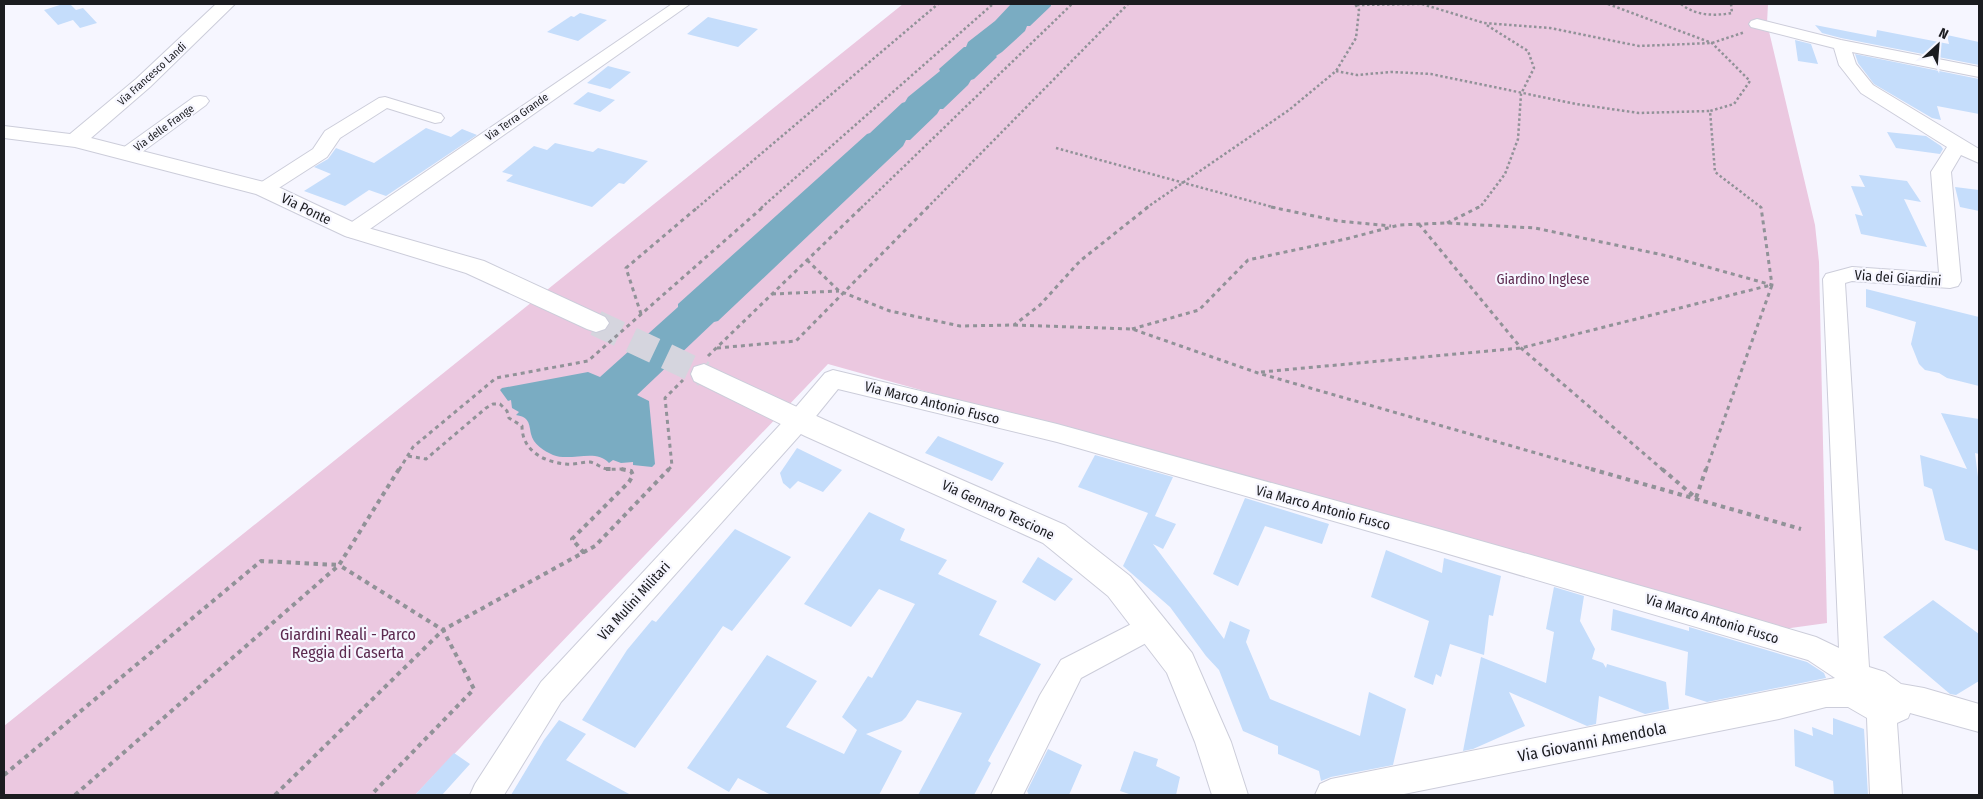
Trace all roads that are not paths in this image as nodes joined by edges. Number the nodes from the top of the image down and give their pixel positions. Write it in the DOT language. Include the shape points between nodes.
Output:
graph roads {
  1 [pos="226,4"];
  2 [pos="682,4"];
  3 [pos="1757,24"];
  4 [pos="1841,45"];
  5 [pos="1979,72"];
  6 [pos="200,102"];
  7 [pos="435,118"];
  8 [pos="4,132"];
  9 [pos="75,142"];
  10 [pos="1957,145"];
  11 [pos="127,154"];
  12 [pos="1979,157"];
  13 [pos="264,189"];
  14 [pos="353,232"];
  15 [pos="596,323"];
  16 [pos="702,365"];
  17 [pos="833,379"];
  18 [pos="799,420"];
  19 [pos="1150,626"];
  20 [pos="1854,684"];
  21 [pos="1887,703"];
  22 [pos="1979,718"];
  23 [pos="486,795"];
  24 [pos="1007,795"];
  25 [pos="1230,795"];
  26 [pos="1331,795"];
  27 [pos="1886,795"];
  1 -- 9 [label="street, Via Francesco Landi"];
  2 -- 14 [label="street, Via Terra Grande"];
  3 -- 4 [label="street"];
  4 -- 5 [label="street"];
  4 -- 10 [label="street" via="1848,65 1866,89"];
  6 -- 11 [label="street, Via delle Frange"];
  7 -- 13 [label="street" via="385,102 332,135 320,153"];
  8 -- 9 [label="street, Via Ponte"];
  9 -- 11 [label="street, Via Ponte"];
  10 -- 12 [label="street"];
  10 -- 20 [label="street, Via dei Giardini" via="1941,172 1950,281 1852,274 1834,279"];
  11 -- 13 [label="street, Via Ponte"];
  13 -- 14 [label="street, Via Ponte"];
  14 -- 15 [label="street, Via Ponte" via="475,267"];
  16 -- 18 [label="street, Via Gennaro Tescione"];
  17 -- 18 [label="street, Via Marco Antonio Fusco"];
  17 -- 20 [label="street, Via Marco Antonio Fusco" via="1057,433 1698,614 1816,650 1835,660"];
  18 -- 19 [label="street, Via Gennaro Tescione" via="1054,534 1119,586"];
  18 -- 23 [label="street, Via Mulini Militari" via="551,692"];
  19 -- 24 [label="street" via="1071,669"];
  19 -- 25 [label="street, Via Gennaro Tescione" via="1180,664 1213,742"];
  20 -- 21 [label="street, Via Giovanni Amendola" via="1875,682"];
  20 -- 26 [label="street, Via Giovanni Amendola" via="1779,705"];
  21 -- 22 [label="street, Via Giovanni Amendola" via="1924,702"];
  21 -- 27 [label="street"];
}
